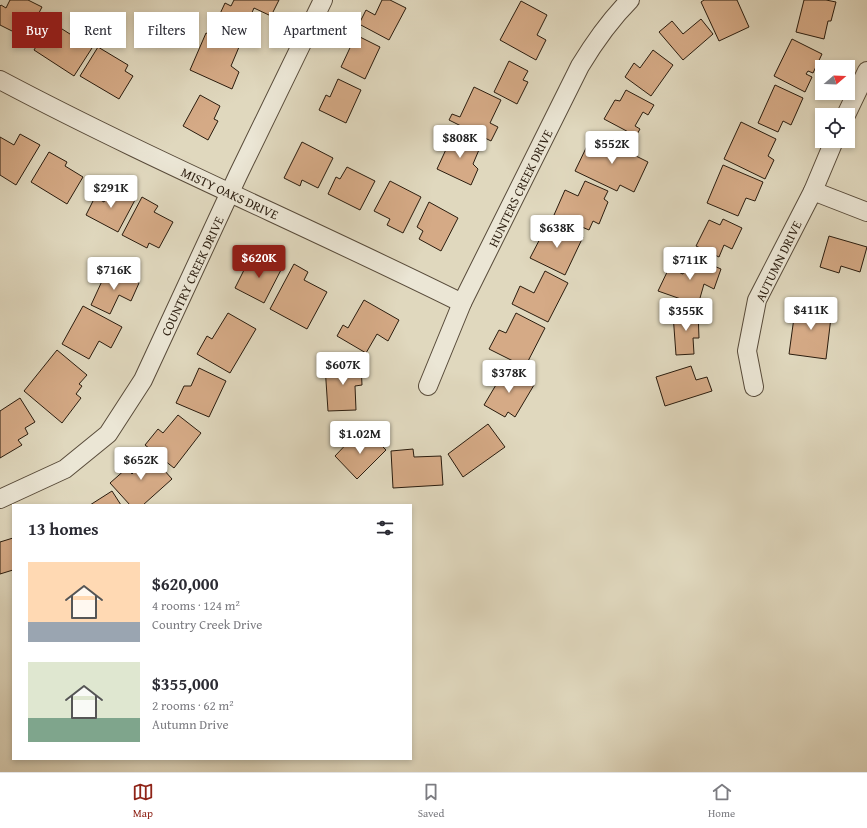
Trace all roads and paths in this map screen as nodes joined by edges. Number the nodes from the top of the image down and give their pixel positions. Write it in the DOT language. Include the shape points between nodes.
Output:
graph roads {
  1 [pos="323,0"];
  2 [pos="630,0"];
  3 [pos="867,71"];
  4 [pos="0,80"];
  5 [pos="849,108"];
  6 [pos="831,148"];
  7 [pos="812,191"];
  8 [pos="231,194"];
  9 [pos="867,212"];
  10 [pos="462,303"];
  11 [pos="428,386"];
  12 [pos="754,387"];
  13 [pos="0,499"];
  1 -- 8 [label="street, COUNTRY CREEK DRIVE"];
  2 -- 10 [label="street, HUNTERS CREEK DRIVE" via="619,11 580,66"];
  3 -- 5 [label="street"];
  4 -- 8 [label="street, MISTY OAKS DRIVE"];
  6 -- 7 [label="street, AUTUMN DRIVE"];
  7 -- 9 [label="street"];
  7 -- 12 [label="street, AUTUMN DRIVE" via="757,300 748,351"];
  8 -- 10 [label="street, MISTY OAKS DRIVE"];
  8 -- 13 [label="street, COUNTRY CREEK DRIVE" via="143,380 108,434 66,468"];
  10 -- 11 [label="street, HUNTERS CREEK DRIVE"];
}
